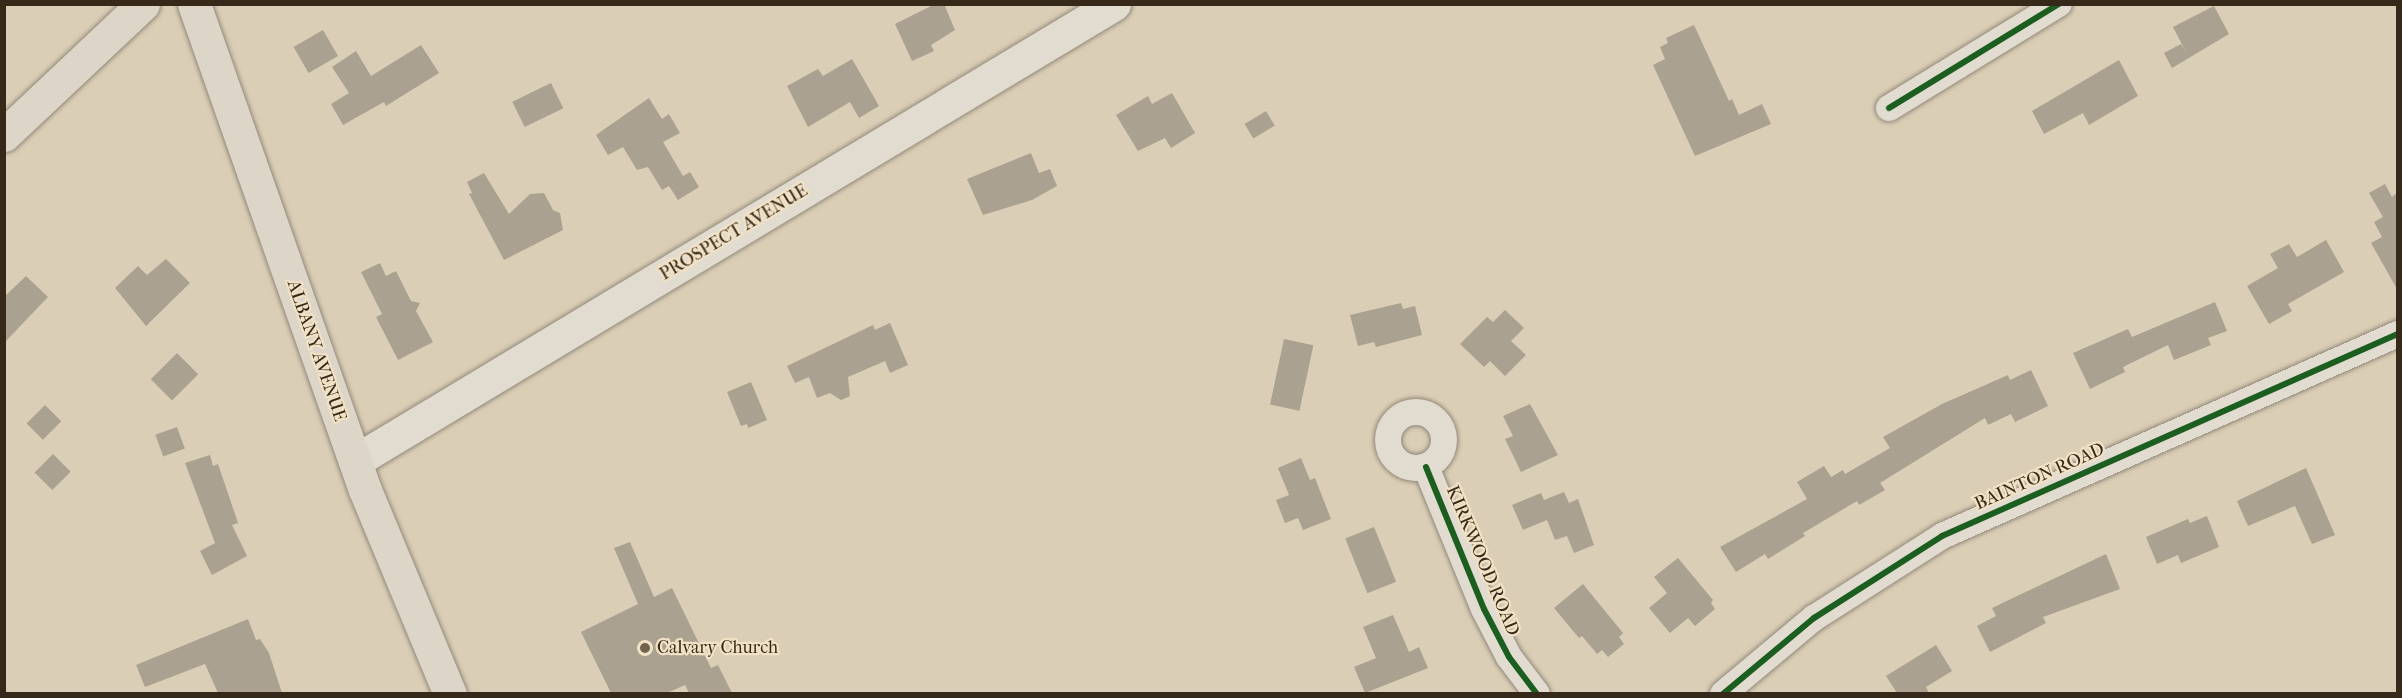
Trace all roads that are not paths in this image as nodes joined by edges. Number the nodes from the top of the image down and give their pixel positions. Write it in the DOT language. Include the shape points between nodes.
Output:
graph roads {
  1 [pos="142,4"];
  2 [pos="194,4"];
  3 [pos="1113,4"];
  4 [pos="2059,4"];
  5 [pos="1889,108"];
  6 [pos="4,135"];
  7 [pos="2397,334"];
  8 [pos="355,461"];
  9 [pos="1426,467"];
  10 [pos="450,693"];
  11 [pos="1537,693"];
  12 [pos="1723,693"];
  1 -- 6 [label="main road"];
  2 -- 8 [label="main road, ALBANY AVENUE"];
  3 -- 8 [label="main road, PROSPECT AVENUE"];
  4 -- 5 [label="street"];
  7 -- 12 [label="street, BAINTON ROAD" via="1942,536 1814,618"];
  8 -- 10 [label="main road, ALBANY AVENUE"];
  9 -- 11 [label="street, KIRKWOOD ROAD" via="1484,609 1509,657"];
}
